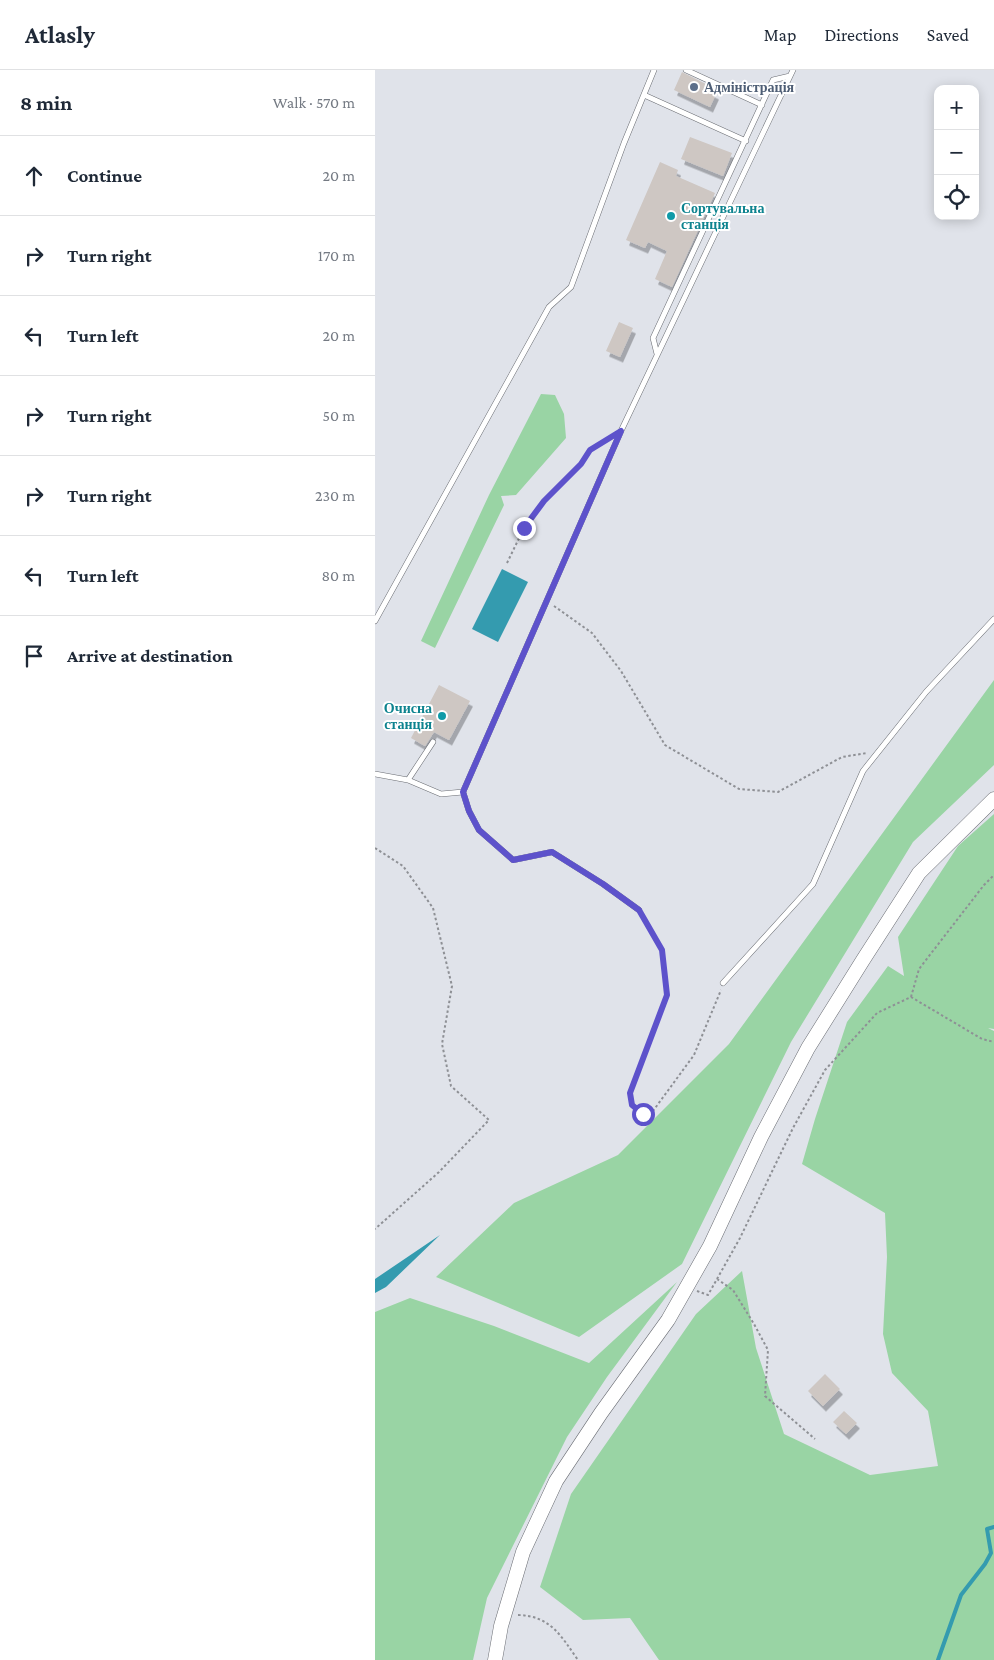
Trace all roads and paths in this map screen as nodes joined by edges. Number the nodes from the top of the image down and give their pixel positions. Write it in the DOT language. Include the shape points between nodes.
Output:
graph roads {
  1 [pos="655,70"];
  2 [pos="686,70"];
  3 [pos="791,72"];
  4 [pos="644,94"];
  5 [pos="763,105"];
  6 [pos="746,140"];
  7 [pos="657,354"];
  8 [pos="621,431"];
  9 [pos="507,563"];
  10 [pos="547,600"];
  11 [pos="994,619"];
  12 [pos="375,621"];
  13 [pos="433,742"];
  14 [pos="879,751"];
  15 [pos="375,774"];
  16 [pos="408,780"];
  17 [pos="463,792"];
  18 [pos="994,799"];
  19 [pos="375,848"];
  20 [pos="994,875"];
  21 [pos="639,910"];
  22 [pos="723,983"];
  23 [pos="911,997"];
  24 [pos="994,1042"];
  25 [pos="375,1229"];
  26 [pos="717,1279"];
  27 [pos="687,1287"];
  28 [pos="815,1439"];
  29 [pos="504,1617"];
  30 [pos="495,1660"];
  31 [pos="578,1660"];
  1 -- 4 [label="lane"];
  2 -- 5 [label="lane"];
  3 -- 5 [label="lane" via="773,80"];
  3 -- 7 [label="lane"];
  4 -- 6 [label="lane"];
  4 -- 12 [label="lane" via="571,286 549,307"];
  5 -- 6 [label="lane"];
  6 -- 7 [label="lane" via="653,338"];
  7 -- 8 [label="lane"];
  8 -- 9 [label="path" via="590,450 581,464 544,501 524,528"];
  8 -- 10 [label="lane"];
  10 -- 14 [label="path" via="592,634 621,671 665,745 739,789 778,792 842,757"];
  10 -- 17 [label="lane"];
  11 -- 14 [label="lane" via="926,692"];
  13 -- 16 [label="lane"];
  14 -- 22 [label="lane" via="863,771 813,884"];
  15 -- 16 [label="lane"];
  16 -- 17 [label="lane" via="441,794"];
  17 -- 21 [label="lane" via="479,830 513,860 552,852"];
  18 -- 27 [label="main road" via="919,873 863,960 808,1048"];
  19 -- 25 [label="path" via="403,866 433,908 453,986 442,1044 451,1086 489,1120 439,1172"];
  20 -- 23 [label="path" via="919,969"];
  21 -- 22 [label="path" via="662,950 667,995 630,1093 632,1105 643,1114 653,1111 694,1055"];
  23 -- 24 [label="path" via="982,1039"];
  23 -- 26 [label="path" via="877,1013 825,1070"];
  26 -- 27 [label="path" via="708,1295"];
  26 -- 28 [label="path" via="733,1290 768,1350 765,1396"];
  27 -- 29 [label="main road" via="668,1320 555,1482 523,1552"];
  29 -- 30 [label="main road"];
  29 -- 31 [label="path" via="535,1616 554,1627"];
}
